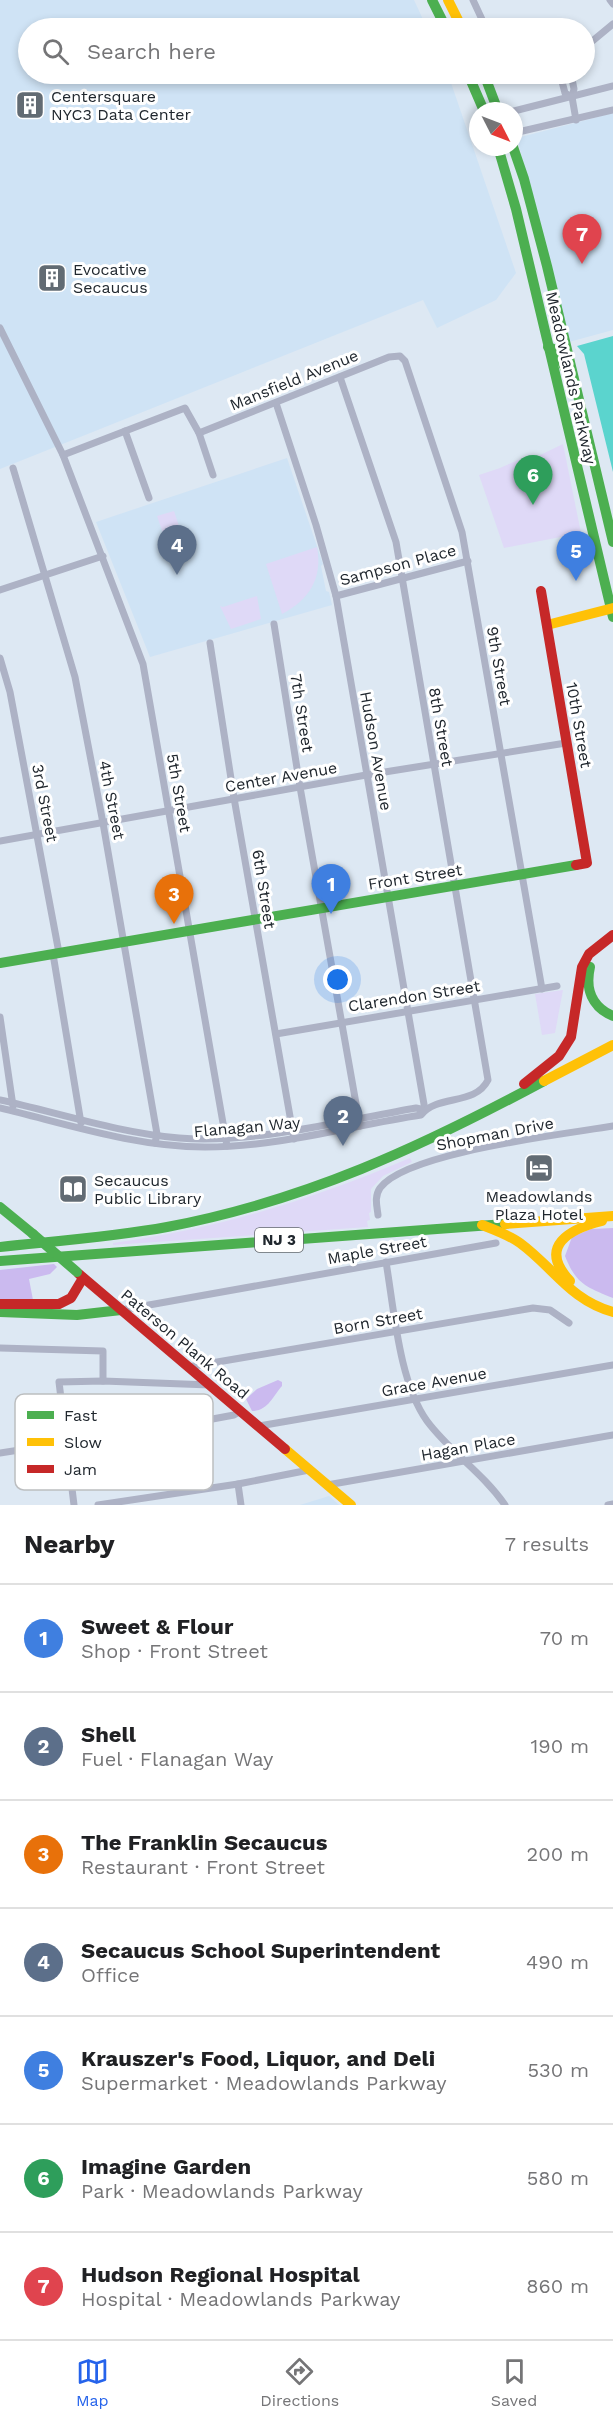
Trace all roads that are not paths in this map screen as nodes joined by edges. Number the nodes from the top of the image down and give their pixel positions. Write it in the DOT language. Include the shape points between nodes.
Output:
graph roads {
  1 [pos="432,0"];
  2 [pos="448,0"];
  3 [pos="472,0"];
  4 [pos="610,0"];
  5 [pos="613,4"];
  6 [pos="441,18"];
  7 [pos="457,18"];
  8 [pos="481,18"];
  9 [pos="613,24"];
  10 [pos="595,39"];
  11 [pos="472,84"];
  12 [pos="488,84"];
  13 [pos="563,84"];
  14 [pos="573,84"];
  15 [pos="613,86"];
  16 [pos="572,97"];
  17 [pos="480,102"];
  18 [pos="495,102"];
  19 [pos="523,109"];
  20 [pos="613,110"];
  21 [pos="576,120"];
  22 [pos="523,131"];
  23 [pos="501,156"];
  24 [pos="516,156"];
  25 [pos="0,328"];
  26 [pos="548,347"];
  27 [pos="400,356"];
  28 [pos="573,376"];
  29 [pos="340,377"];
  30 [pos="276,402"];
  31 [pos="125,431"];
  32 [pos="199,433"];
  33 [pos="63,455"];
  34 [pos="13,468"];
  35 [pos="213,475"];
  36 [pos="149,498"];
  37 [pos="613,542"];
  38 [pos="103,556"];
  39 [pos="468,561"];
  40 [pos="45,576"];
  41 [pos="401,577"];
  42 [pos="0,590"];
  43 [pos="541,591"];
  44 [pos="336,596"];
  45 [pos="612,611"];
  46 [pos="274,624"];
  47 [pos="546,625"];
  48 [pos="210,644"];
  49 [pos="0,658"];
  50 [pos="566,743"];
  51 [pos="501,754"];
  52 [pos="434,765"];
  53 [pos="366,776"];
  54 [pos="300,787"];
  55 [pos="234,798"];
  56 [pos="168,810"];
  57 [pos="103,823"];
  58 [pos="38,835"];
  59 [pos="0,841"];
  60 [pos="587,863"];
  61 [pos="521,874"];
  62 [pos="455,886"];
  63 [pos="388,896"];
  64 [pos="321,908"];
  65 [pos="255,919"];
  66 [pos="189,930"];
  67 [pos="613,935"];
  68 [pos="124,942"];
  69 [pos="613,945"];
  70 [pos="56,954"];
  71 [pos="0,963"];
  72 [pos="557,986"];
  73 [pos="542,989"];
  74 [pos="474,1000"];
  75 [pos="409,1011"];
  76 [pos="613,1016"];
  77 [pos="0,1017"];
  78 [pos="342,1022"];
  79 [pos="276,1034"];
  80 [pos="613,1045"];
  81 [pos="484,1087"];
  82 [pos="520,1093"];
  83 [pos="0,1100"];
  84 [pos="13,1107"];
  85 [pos="0,1108"];
  86 [pos="425,1110"];
  87 [pos="360,1122"];
  88 [pos="81,1124"];
  89 [pos="326,1124"];
  90 [pos="613,1126"];
  91 [pos="293,1130"];
  92 [pos="327,1132"];
  93 [pos="157,1134"];
  94 [pos="294,1138"];
  95 [pos="258,1139"];
  96 [pos="227,1142"];
  97 [pos="155,1143"];
  98 [pos="192,1143"];
  99 [pos="0,1208"];
  100 [pos="378,1215"];
  101 [pos="613,1217"];
  102 [pos="480,1224"];
  103 [pos="496,1243"];
  104 [pos="0,1246"];
  105 [pos="78,1256"];
  106 [pos="0,1261"];
  107 [pos="386,1262"];
  108 [pos="0,1268"];
  109 [pos="80,1275"];
  110 [pos="0,1304"];
  111 [pos="613,1305"];
  112 [pos="121,1310"];
  113 [pos="0,1312"];
  114 [pos="613,1312"];
  115 [pos="568,1323"];
  116 [pos="398,1332"];
  117 [pos="0,1348"];
  118 [pos="613,1365"];
  119 [pos="188,1367"];
  120 [pos="103,1381"];
  121 [pos="210,1385"];
  122 [pos="60,1394"];
  123 [pos="414,1399"];
  124 [pos="241,1411"];
  125 [pos="213,1418"];
  126 [pos="259,1426"];
  127 [pos="613,1435"];
  128 [pos="15,1451"];
  129 [pos="0,1453"];
  130 [pos="466,1462"];
  131 [pos="309,1470"];
  132 [pos="238,1484"];
  133 [pos="327,1485"];
  134 [pos="213,1488"];
  135 [pos="72,1490"];
  136 [pos="198,1490"];
  137 [pos="613,1504"];
  138 [pos="74,1505"];
  139 [pos="98,1505"];
  140 [pos="241,1505"];
  141 [pos="351,1505"];
  142 [pos="505,1505"];
  143 [pos="608,1505"];
  1 -- 6 [label="main road"];
  2 -- 7 [label="main road"];
  3 -- 8 [label="street"];
  4 -- 5 [label="street"];
  9 -- 10 [label="street"];
  11 -- 17 [label="main road"];
  12 -- 18 [label="main road"];
  13 -- 16 [label="street" via="565,93"];
  14 -- 16 [label="street"];
  15 -- 16 [label="street"];
  16 -- 19 [label="street"];
  16 -- 21 [label="street"];
  20 -- 21 [label="street"];
  21 -- 22 [label="street"];
  23 -- 26 [label="main road, Meadowlands Parkway"];
  24 -- 28 [label="main road, Meadowlands Parkway"];
  25 -- 33 [label="street, 5th Street"];
  26 -- 28 [label="main road" via="556,350"];
  26 -- 45 [label="main road, Meadowlands Parkway"];
  27 -- 29 [label="street, Mansfield Avenue"];
  27 -- 39 [label="street, 9th Street" via="405,361 460,525"];
  28 -- 37 [label="main road, Meadowlands Parkway"];
  29 -- 30 [label="street, Mansfield Avenue"];
  29 -- 41 [label="street, 8th Street" via="396,542"];
  30 -- 32 [label="street, Mansfield Avenue"];
  30 -- 44 [label="street, Hudson Avenue"];
  31 -- 32 [label="street" via="185,408"];
  31 -- 33 [label="street"];
  31 -- 36 [label="street"];
  32 -- 35 [label="street"];
  33 -- 38 [label="street, 5th Street"];
  34 -- 40 [label="street, 4th Street"];
  38 -- 40 [label="street"];
  38 -- 56 [label="street, 5th Street" via="143,664"];
  39 -- 41 [label="street, Sampson Place"];
  39 -- 51 [label="street, 9th Street"];
  40 -- 42 [label="street"];
  40 -- 57 [label="street, 4th Street" via="75,676"];
  41 -- 44 [label="street, Sampson Place"];
  41 -- 52 [label="street, 8th Street"];
  43 -- 47 [label="main road, 10th Street"];
  44 -- 53 [label="street, Hudson Avenue"];
  45 -- 47 [label="main road"];
  46 -- 54 [label="street, 7th Street"];
  47 -- 50 [label="main road, 10th Street"];
  48 -- 55 [label="street, 6th Street"];
  49 -- 58 [label="street, 3rd Street"];
  50 -- 51 [label="street, Center Avenue"];
  50 -- 60 [label="main road, 10th Street"];
  51 -- 52 [label="street, Center Avenue"];
  51 -- 61 [label="street, 9th Street"];
  52 -- 53 [label="street, Center Avenue"];
  52 -- 62 [label="street, 8th Street"];
  53 -- 54 [label="street, Center Avenue"];
  53 -- 63 [label="street, Hudson Avenue"];
  54 -- 55 [label="street, Center Avenue"];
  54 -- 64 [label="street, 7th Street"];
  55 -- 56 [label="street, Center Avenue"];
  55 -- 65 [label="street, 6th Street"];
  56 -- 57 [label="street, Center Avenue"];
  56 -- 66 [label="street, 5th Street"];
  57 -- 58 [label="street, Center Avenue"];
  57 -- 68 [label="street, 4th Street"];
  58 -- 59 [label="street, Center Avenue"];
  58 -- 70 [label="street, 3rd Street"];
  60 -- 61 [label="main road, Front Street"];
  61 -- 62 [label="main road, Front Street"];
  61 -- 73 [label="street, 9th Street"];
  62 -- 63 [label="main road, Front Street"];
  62 -- 74 [label="street, 8th Street"];
  63 -- 64 [label="main road, Front Street"];
  63 -- 75 [label="street, Hudson Avenue"];
  64 -- 65 [label="main road, Front Street"];
  64 -- 78 [label="street, 7th Street"];
  65 -- 66 [label="main road, Front Street"];
  65 -- 79 [label="street, 6th Street"];
  66 -- 68 [label="main road, Front Street"];
  66 -- 96 [label="street, 5th Street"];
  67 -- 82 [label="main road" via="588,954 582,967 566,1047 526,1081"];
  68 -- 70 [label="main road, Front Street"];
  68 -- 93 [label="street, 4th Street"];
  69 -- 76 [label="main road" via="591,965 587,976 593,1000"];
  70 -- 71 [label="main road, Front Street"];
  70 -- 88 [label="street, 3rd Street"];
  72 -- 73 [label="street, Clarendon Street"];
  73 -- 74 [label="street, Clarendon Street"];
  74 -- 75 [label="street, Clarendon Street"];
  74 -- 81 [label="street, 8th Street" via="488,1075"];
  75 -- 78 [label="street, Clarendon Street"];
  75 -- 86 [label="street, Hudson Avenue"];
  77 -- 84 [label="street"];
  78 -- 79 [label="street, Clarendon Street"];
  78 -- 87 [label="street, 7th Street"];
  79 -- 91 [label="street, 6th Street"];
  80 -- 82 [label="main road, NJ 3"];
  81 -- 86 [label="street, Flanagan Way"];
  82 -- 104 [label="main road, NJ 3" via="394,1157 278,1200 154,1229"];
  83 -- 84 [label="street, Flanagan Way"];
  84 -- 85 [label="street, Flanagan Way"];
  84 -- 88 [label="street, Flanagan Way"];
  86 -- 87 [label="street, Flanagan Way" via="416,1108"];
  87 -- 89 [label="street, Flanagan Way"];
  87 -- 92 [label="street, Flanagan Way"];
  88 -- 93 [label="street, Flanagan Way"];
  88 -- 97 [label="street, Flanagan Way"];
  89 -- 91 [label="street, Flanagan Way"];
  89 -- 92 [label="street"];
  90 -- 100 [label="street, Shopman Drive" via="422,1163 381,1187 376,1198"];
  91 -- 94 [label="street, 6th Street"];
  91 -- 95 [label="street, Flanagan Way"];
  92 -- 94 [label="street, Flanagan Way"];
  93 -- 97 [label="street, 4th Street"];
  93 -- 98 [label="street, Flanagan Way"];
  94 -- 95 [label="street, Flanagan Way"];
  95 -- 96 [label="street, Flanagan Way"];
  96 -- 98 [label="street, Flanagan Way"];
  97 -- 98 [label="street, Flanagan Way"];
  99 -- 109 [label="main road, Paterson Plank Road, bridge"];
  101 -- 102 [label="main road, NJ 3"];
  101 -- 111 [label="main road" via="564,1236 557,1260 564,1276 581,1291"];
  102 -- 105 [label="main road, NJ 3"];
  102 -- 114 [label="main road" via="518,1242 579,1298"];
  103 -- 107 [label="street, Maple Street"];
  105 -- 106 [label="main road, NJ 3"];
  105 -- 108 [label="main road, NJ 3"];
  107 -- 112 [label="street, Maple Street"];
  107 -- 116 [label="street"];
  109 -- 110 [label="main road" via="75,1294 64,1302"];
  109 -- 112 [label="main road, Paterson Plank Road"];
  112 -- 113 [label="main road"];
  112 -- 119 [label="main road, Paterson Plank Road"];
  115 -- 116 [label="street, Born Street" via="550,1310 532,1308"];
  116 -- 119 [label="street, Born Street"];
  116 -- 123 [label="street"];
  117 -- 120 [label="street" via="103,1351"];
  118 -- 123 [label="street, Grace Avenue"];
  119 -- 121 [label="main road, Paterson Plank Road"];
  120 -- 121 [label="street"];
  120 -- 122 [label="street" via="59,1383"];
  121 -- 124 [label="main road, Paterson Plank Road"];
  123 -- 126 [label="street, Grace Avenue"];
  123 -- 130 [label="street" via="428,1422"];
  124 -- 125 [label="street"];
  124 -- 126 [label="main road, Paterson Plank Road"];
  126 -- 131 [label="main road, Paterson Plank Road"];
  127 -- 130 [label="street, Hagan Place"];
  128 -- 129 [label="street"];
  130 -- 133 [label="street, Hagan Place"];
  130 -- 142 [label="street"];
  131 -- 132 [label="street"];
  131 -- 133 [label="main road, Paterson Plank Road"];
  132 -- 134 [label="street"];
  132 -- 140 [label="street"];
  133 -- 141 [label="main road, Paterson Plank Road"];
  135 -- 138 [label="street"];
  136 -- 139 [label="street"];
  137 -- 143 [label="street"];
}
